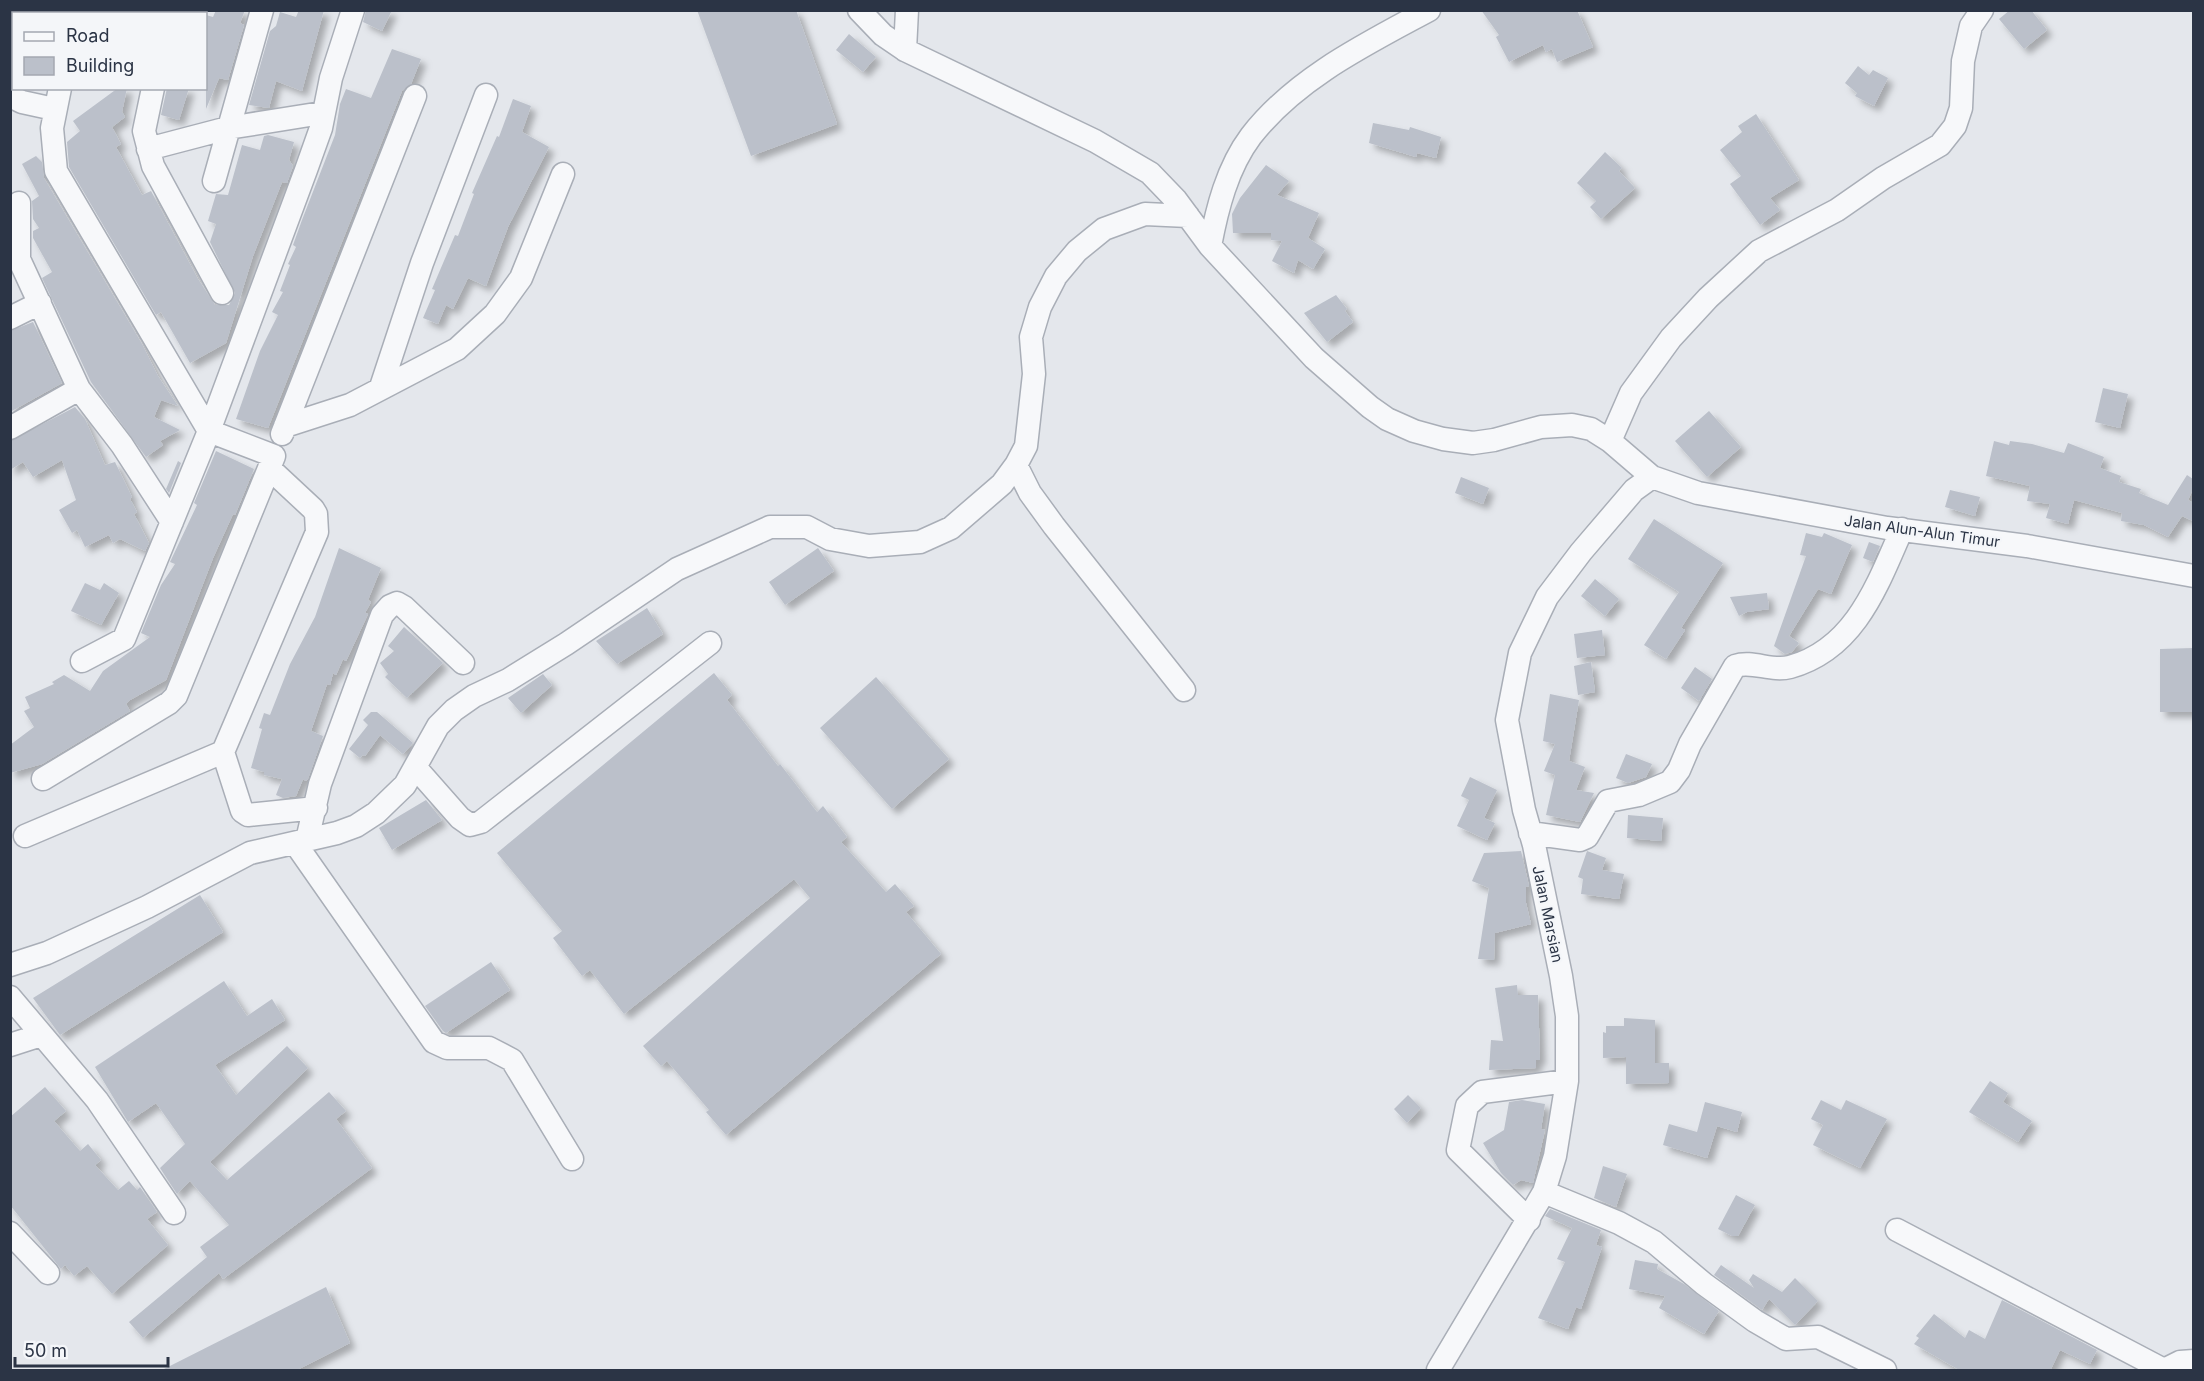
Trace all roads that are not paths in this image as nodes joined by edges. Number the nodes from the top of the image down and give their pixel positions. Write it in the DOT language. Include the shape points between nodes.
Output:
graph roads {
  1 [pos="262,10"];
  2 [pos="353,10"];
  3 [pos="859,10"];
  4 [pos="906,10"];
  5 [pos="1429,10"];
  6 [pos="1982,10"];
  7 [pos="905,50"];
  8 [pos="153,90"];
  9 [pos="486,94"];
  10 [pos="10,96"];
  11 [pos="415,96"];
  12 [pos="57,98"];
  13 [pos="322,114"];
  14 [pos="228,128"];
  15 [pos="148,149"];
  16 [pos="563,174"];
  17 [pos="214,181"];
  18 [pos="19,203"];
  19 [pos="1188,216"];
  20 [pos="1210,246"];
  21 [pos="222,293"];
  22 [pos="40,303"];
  23 [pos="10,318"];
  24 [pos="381,387"];
  25 [pos="79,389"];
  26 [pos="285,426"];
  27 [pos="10,428"];
  28 [pos="209,430"];
  29 [pos="1610,441"];
  30 [pos="272,462"];
  31 [pos="1016,465"];
  32 [pos="1653,477"];
  33 [pos="172,522"];
  34 [pos="1902,530"];
  35 [pos="2193,576"];
  36 [pos="710,643"];
  37 [pos="82,661"];
  38 [pos="463,663"];
  39 [pos="1184,690"];
  40 [pos="223,752"];
  41 [pos="415,767"];
  42 [pos="42,779"];
  43 [pos="316,808"];
  44 [pos="1530,833"];
  45 [pos="25,836"];
  46 [pos="301,842"];
  47 [pos="10,965"];
  48 [pos="10,997"];
  49 [pos="41,1035"];
  50 [pos="10,1044"];
  51 [pos="1567,1081"];
  52 [pos="572,1159"];
  53 [pos="1544,1192"];
  54 [pos="174,1214"];
  55 [pos="1529,1220"];
  56 [pos="1897,1230"];
  57 [pos="10,1233"];
  58 [pos="48,1273"];
  59 [pos="2193,1361"];
  60 [pos="2164,1370"];
  61 [pos="1438,1371"];
  62 [pos="1885,1371"];
  1 -- 14 [label="street"];
  2 -- 13 [label="street"];
  3 -- 7 [label="street, Jalan Alun-Alun Timur" via="883,35"];
  4 -- 7 [label="street"];
  5 -- 20 [label="street" via="1323,71 1259,128 1238,158 1223,192"];
  6 -- 29 [label="street" via="1971,26 1963,61 1961,108 1955,126 1940,145 1837,210 1759,251 1671,338 1631,393"];
  7 -- 19 [label="street, Jalan Alun-Alun Timur" via="1131,160 1150,172"];
  8 -- 15 [label="street" via="144,131"];
  9 -- 24 [label="street" via="422,263"];
  10 -- 12 [label="street" via="22,102"];
  11 -- 26 [label="street"];
  12 -- 28 [label="street" via="52,150 56,171"];
  13 -- 14 [label="street"];
  13 -- 28 [label="street" via="310,159"];
  14 -- 15 [label="street"];
  14 -- 17 [label="street"];
  15 -- 21 [label="street" via="153,166"];
  16 -- 24 [label="street" via="521,278 495,314 457,350"];
  18 -- 22 [label="street" via="18,259"];
  19 -- 20 [label="street, Jalan Alun-Alun Timur"];
  19 -- 31 [label="street" via="1145,214 1104,229 1077,251 1056,276 1040,307 1031,338 1034,374 1030,427"];
  20 -- 29 [label="street, Jalan Alun-Alun Timur" via="1314,358 1387,419 1413,431 1473,443 1540,427 1572,425 1591,429"];
  22 -- 23 [label="street"];
  22 -- 25 [label="street"];
  24 -- 26 [label="street" via="350,405"];
  25 -- 27 [label="street"];
  25 -- 33 [label="street" via="122,445"];
  26 -- 30 [label="street"];
  28 -- 30 [label="street"];
  28 -- 33 [label="street"];
  29 -- 32 [label="street, Jalan Alun-Alun Timur"];
  30 -- 40 [label="street" via="313,509 316,532"];
  30 -- 42 [label="street" via="176,696"];
  31 -- 39 [label="street" via="1054,526"];
  31 -- 41 [label="street" via="1002,484 951,528 920,542 869,546 830,539 807,527 770,527 677,569 547,656 454,710 438,726"];
  32 -- 34 [label="street, Jalan Alun-Alun Timur" via="1698,494"];
  32 -- 44 [label="street, Jalan Marsian" via="1634,490 1567,570 1547,597 1520,653 1507,720"];
  33 -- 37 [label="street" via="124,639"];
  34 -- 35 [label="street, Jalan Alun-Alun Timur" via="2027,546"];
  34 -- 44 [label="street" via="1848,634 1817,658 1790,667 1775,670 1748,664 1736,666 1670,782 1648,792 1608,801 1587,837 1580,840"];
  36 -- 41 [label="street" via="481,822 470,825 460,818"];
  38 -- 43 [label="street" via="404,607 398,603 390,606 382,615 324,773"];
  40 -- 43 [label="street" via="242,811 248,815"];
  40 -- 45 [label="street"];
  41 -- 46 [label="street" via="405,785 376,813 356,826"];
  43 -- 46 [label="street"];
  44 -- 51 [label="street, Jalan Marsian" via="1562,976 1567,1016"];
  46 -- 47 [label="street" via="250,852 147,907 47,953"];
  46 -- 52 [label="street" via="434,1042 447,1048 489,1048 512,1060"];
  48 -- 49 [label="street"];
  49 -- 50 [label="street"];
  49 -- 54 [label="street" via="97,1100"];
  51 -- 53 [label="street, Jalan Marsian" via="1555,1156"];
  51 -- 55 [label="street" via="1485,1091 1466,1110 1458,1150"];
  53 -- 55 [label="street, Jalan Marsian"];
  53 -- 62 [label="street" via="1654,1242 1704,1284 1786,1338 1818,1337"];
  55 -- 61 [label="street, Jalan Marsian"];
  56 -- 60 [label="street"];
  57 -- 58 [label="street"];
  59 -- 60 [label="street"];
}
